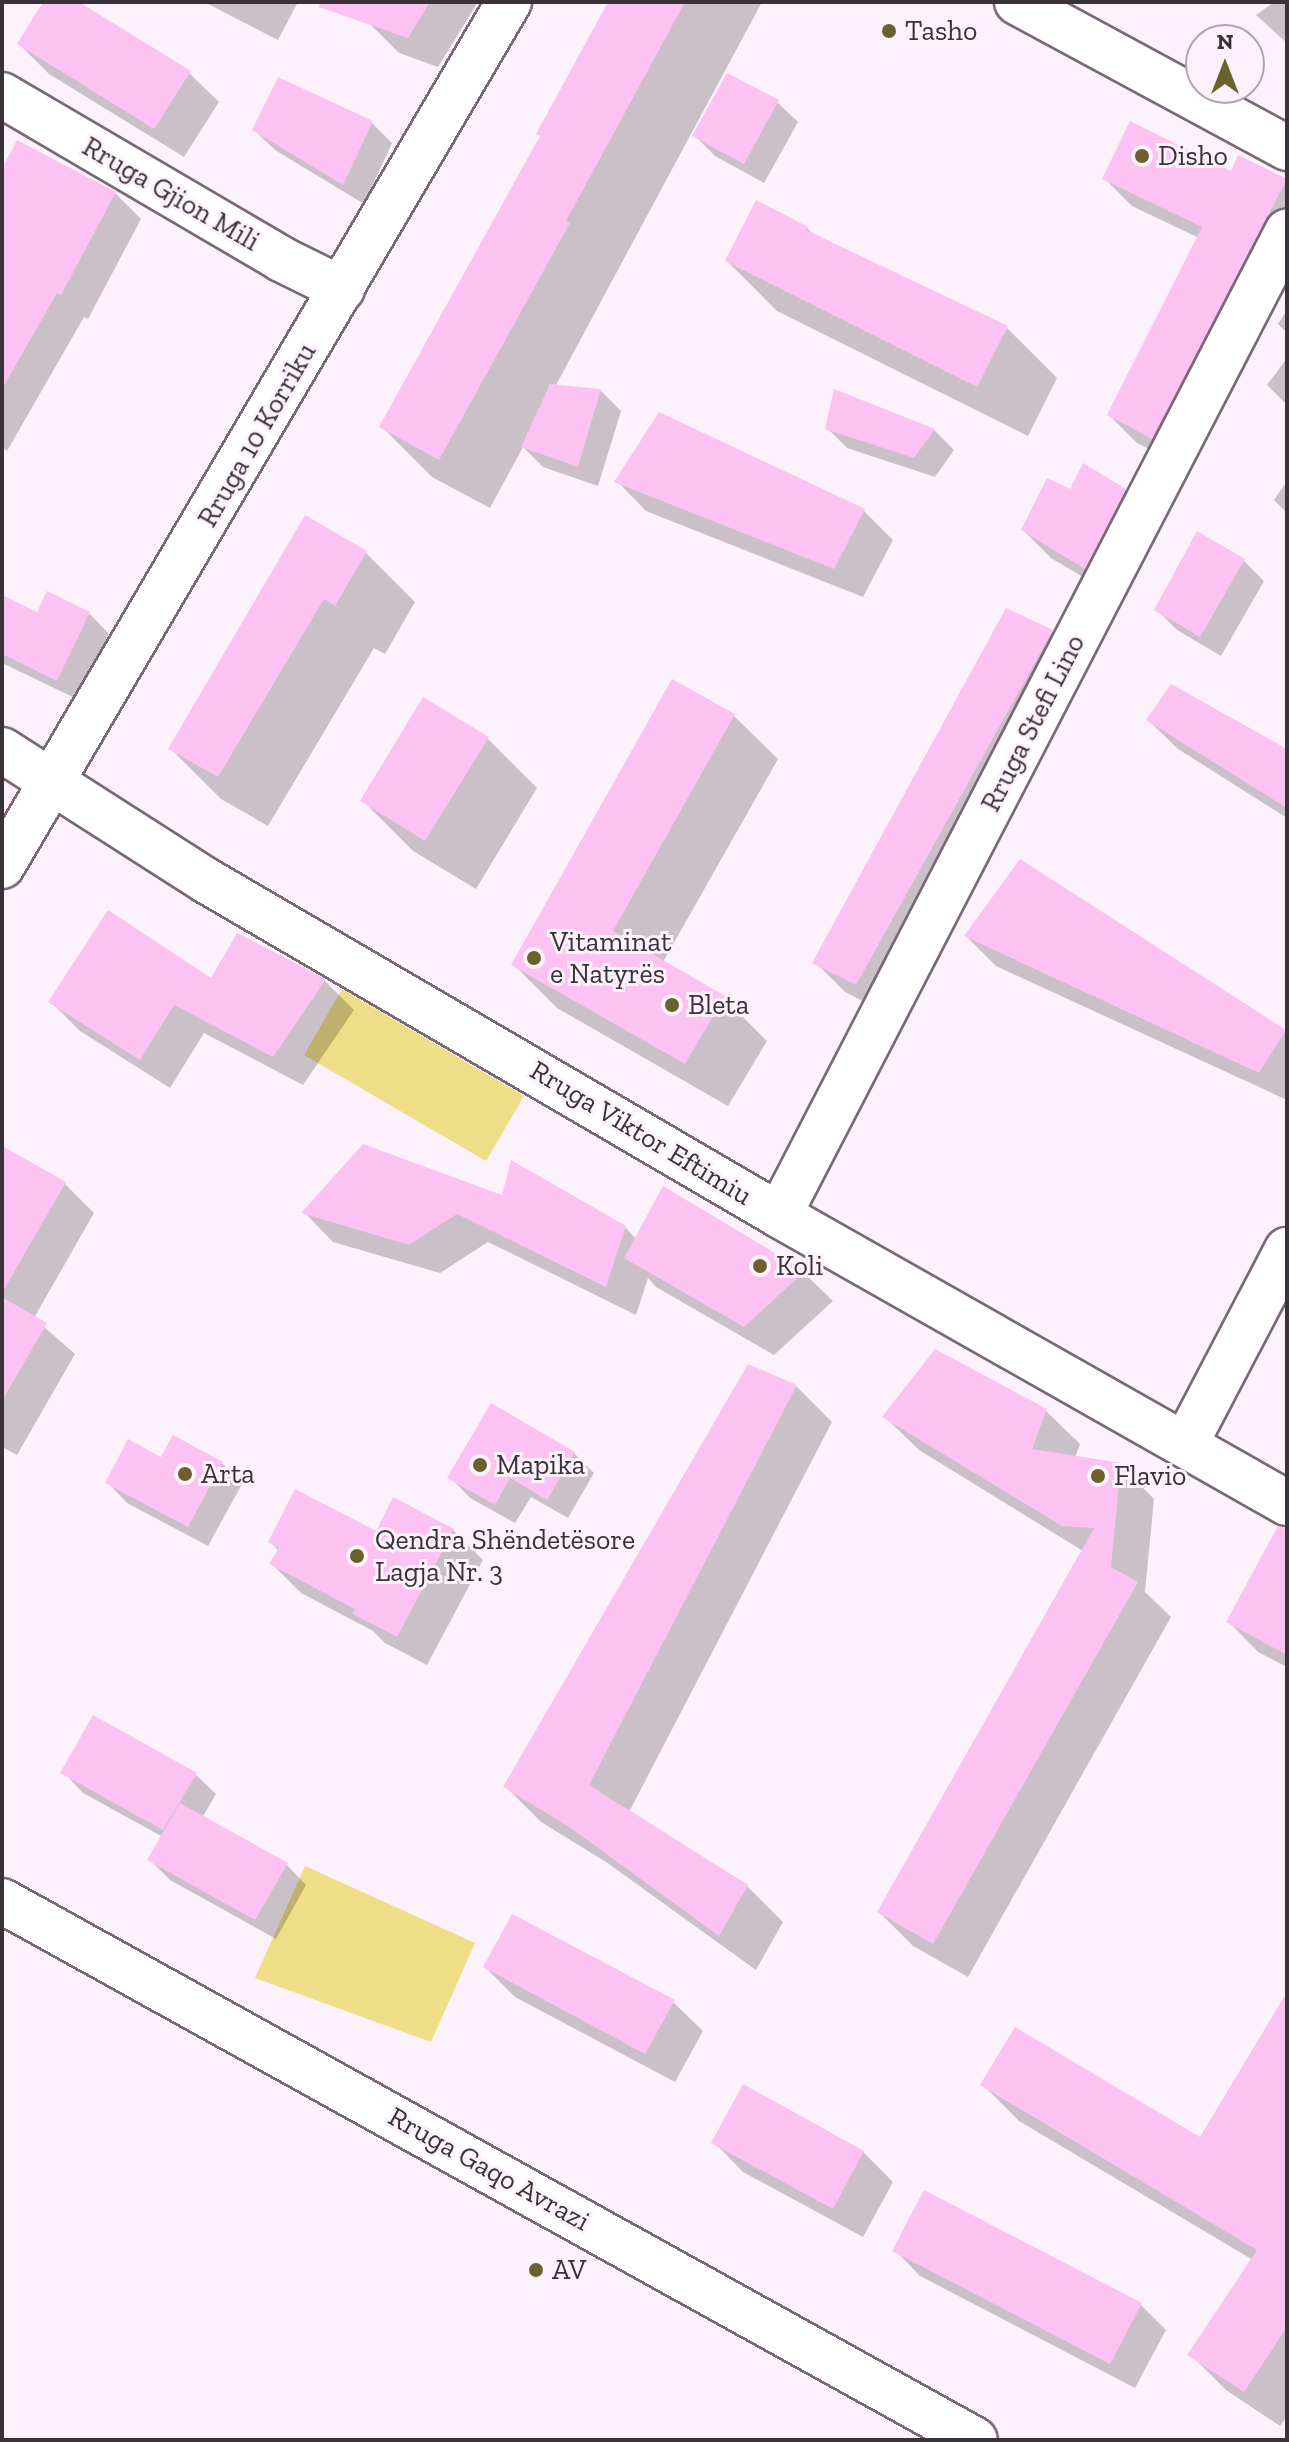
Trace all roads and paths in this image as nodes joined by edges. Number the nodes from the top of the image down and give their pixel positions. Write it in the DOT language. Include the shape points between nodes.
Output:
graph roads {
  1 [pos="509,2"];
  2 [pos="1017,2"];
  3 [pos="2,95"];
  4 [pos="1287,148"];
  5 [pos="1287,232"];
  6 [pos="342,289"];
  7 [pos="2,750"];
  8 [pos="54,780"];
  9 [pos="2,866"];
  10 [pos="779,1215"];
  11 [pos="1287,1250"];
  12 [pos="1186,1443"];
  13 [pos="1287,1503"];
  14 [pos="2,1901"];
  15 [pos="975,2440"];
  1 -- 6 [label="street, Rruga 10 Korriku"];
  2 -- 4 [label="street"];
  3 -- 6 [label="street, Rruga Gjion Mili" via="281,259"];
  5 -- 10 [label="street, Rruga Stefi Lino"];
  6 -- 8 [label="street, Rruga 10 Korriku"];
  7 -- 8 [label="street, Rruga Viktor Eftimiu"];
  8 -- 9 [label="street, Rruga 10 Korriku"];
  8 -- 10 [label="street, Rruga Viktor Eftimiu" via="207,881"];
  10 -- 12 [label="street, Rruga Viktor Eftimiu"];
  11 -- 12 [label="street"];
  12 -- 13 [label="street, Rruga Viktor Eftimiu"];
  14 -- 15 [label="street, Rruga Gaqo Avrazi"];
}
